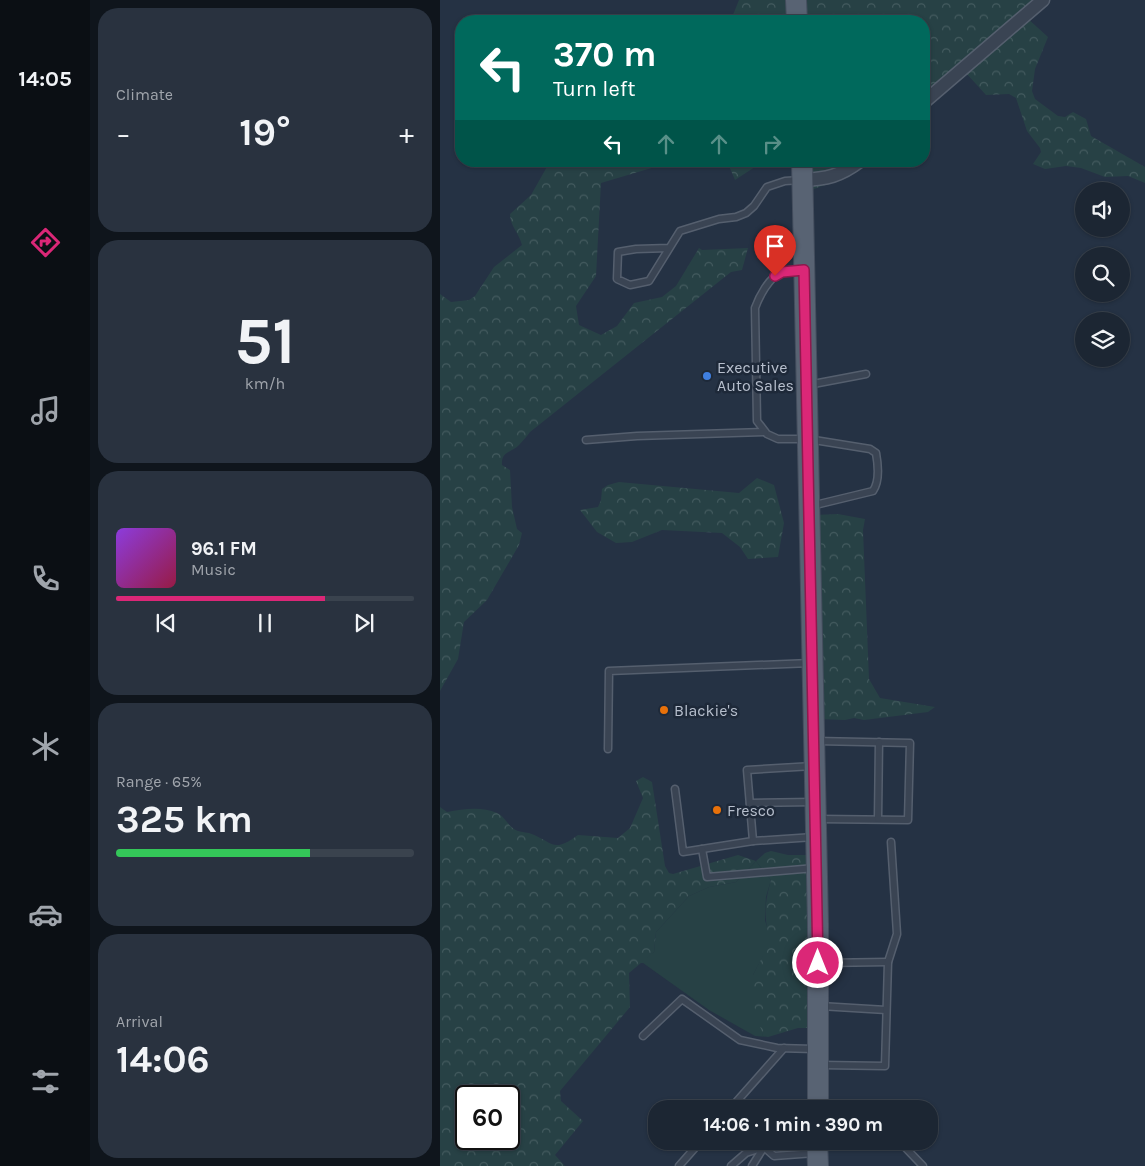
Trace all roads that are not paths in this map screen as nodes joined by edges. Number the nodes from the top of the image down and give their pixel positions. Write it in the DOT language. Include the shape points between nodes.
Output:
graph roads {
  1 [pos="796,0"];
  2 [pos="1043,0"];
  3 [pos="797,15"];
  4 [pos="930,97"];
  5 [pos="851,167"];
  6 [pos="802,171"];
  7 [pos="669,248"];
  8 [pos="804,270"];
  9 [pos="866,374"];
  10 [pos="807,385"];
  11 [pos="765,432"];
  12 [pos="808,439"];
  13 [pos="586,440"];
  14 [pos="809,507"];
  15 [pos="812,663"];
  16 [pos="814,741"];
  17 [pos="879,742"];
  18 [pos="608,749"];
  19 [pos="814,766"];
  20 [pos="675,789"];
  21 [pos="750,803"];
  22 [pos="815,819"];
  23 [pos="878,819"];
  24 [pos="753,841"];
  25 [pos="891,842"];
  26 [pos="702,849"];
  27 [pos="816,868"];
  28 [pos="888,962"];
  29 [pos="818,963"];
  30 [pos="818,1006"];
  31 [pos="886,1010"];
  32 [pos="643,1036"];
  33 [pos="784,1048"];
  34 [pos="818,1057"];
  35 [pos="738,1100"];
  36 [pos="818,1100"];
  37 [pos="693,1150"];
  38 [pos="755,1150"];
  39 [pos="762,1150"];
  40 [pos="767,1150"];
  41 [pos="908,1150"];
  42 [pos="817,1154"];
  43 [pos="679,1166"];
  44 [pos="731,1166"];
  45 [pos="752,1166"];
  46 [pos="923,1166"];
  1 -- 3 [label="main road"];
  2 -- 4 [label="street"];
  5 -- 6 [label="street" via="837,176 821,180"];
  6 -- 7 [label="lane" via="768,186 746,213 680,231"];
  6 -- 8 [label="main road"];
  7 -- 7 [label="lane" via="649,281 630,285 617,279 618,252"];
  8 -- 10 [label="main road"];
  8 -- 11 [label="lane" via="775,276 760,295 755,308 757,421"];
  9 -- 10 [label="lane"];
  10 -- 12 [label="main road"];
  11 -- 12 [label="lane" via="778,439"];
  11 -- 13 [label="lane"];
  12 -- 14 [label="main road"];
  12 -- 14 [label="lane" via="870,449 876,453 878,461 877,485 873,490"];
  14 -- 15 [label="main road"];
  15 -- 16 [label="main road"];
  15 -- 18 [label="lane" via="609,671"];
  16 -- 17 [label="lane"];
  16 -- 19 [label="main road"];
  17 -- 23 [label="lane"];
  17 -- 23 [label="lane" via="910,743 908,820"];
  19 -- 21 [label="lane" via="747,770"];
  19 -- 22 [label="main road"];
  20 -- 26 [label="lane" via="683,852"];
  21 -- 22 [label="lane"];
  21 -- 24 [label="lane"];
  22 -- 23 [label="lane"];
  22 -- 24 [label="lane"];
  22 -- 27 [label="main road"];
  24 -- 26 [label="lane"];
  25 -- 28 [label="lane" via="897,934"];
  26 -- 27 [label="lane" via="707,877"];
  27 -- 29 [label="main road"];
  28 -- 29 [label="lane"];
  28 -- 31 [label="lane"];
  29 -- 30 [label="main road"];
  30 -- 31 [label="lane"];
  30 -- 34 [label="main road"];
  31 -- 34 [label="lane" via="885,1066"];
  32 -- 33 [label="lane" via="682,999 740,1040"];
  33 -- 34 [label="lane"];
  33 -- 35 [label="lane"];
  34 -- 36 [label="main road"];
  37 -- 43 [label="lane"];
  38 -- 44 [label="lane"];
  39 -- 45 [label="lane"];
  40 -- 42 [label="lane" via="774,1156"];
  41 -- 46 [label="lane"];
}
